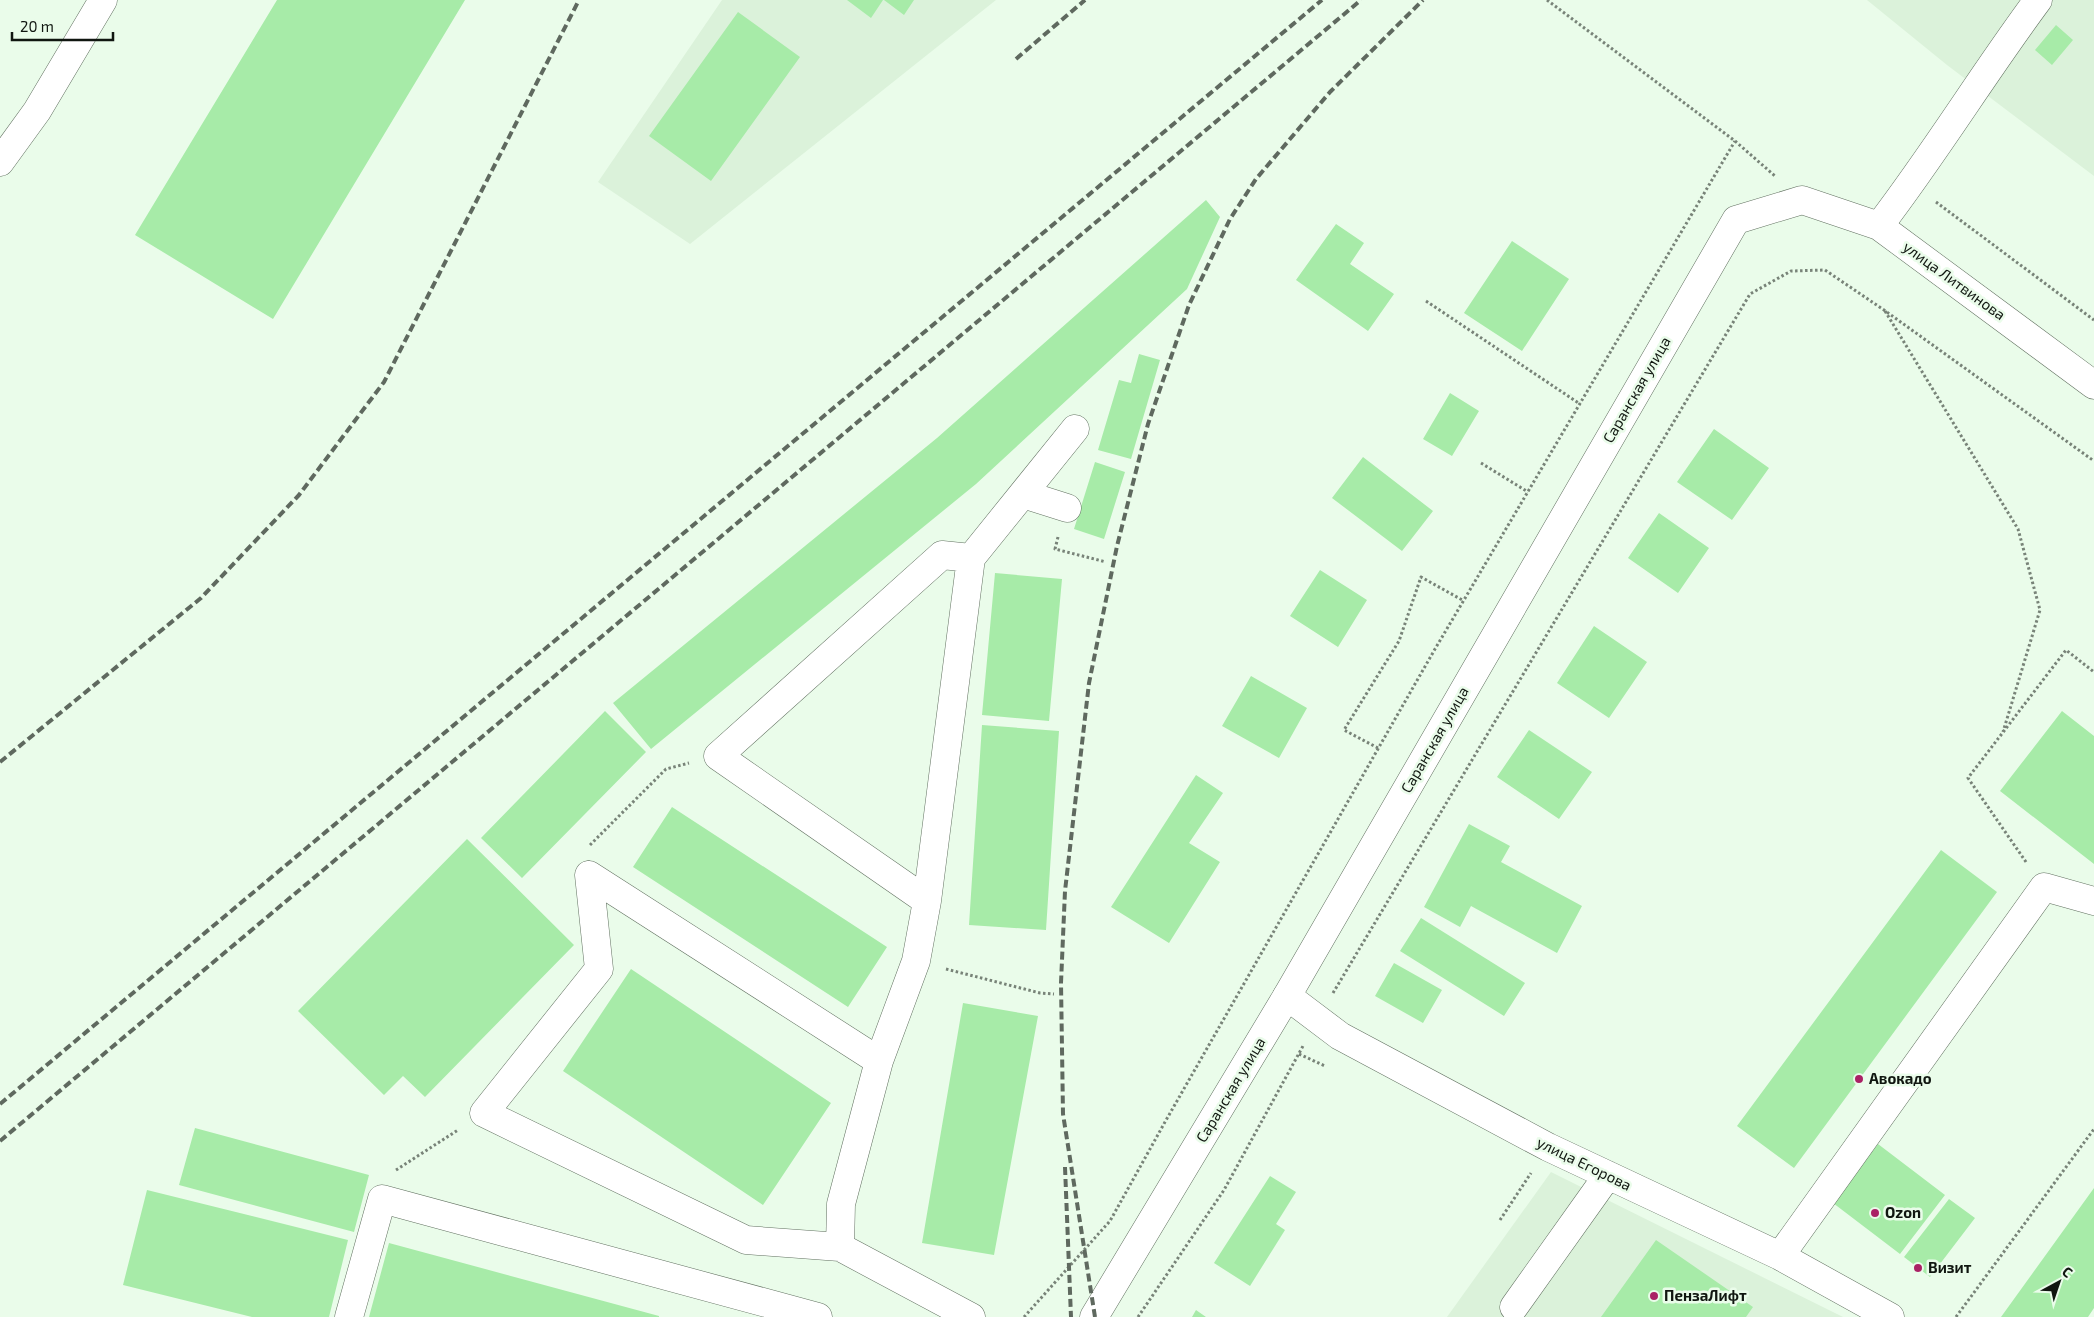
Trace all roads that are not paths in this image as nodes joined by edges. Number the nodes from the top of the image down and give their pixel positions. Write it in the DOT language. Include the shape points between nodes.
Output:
graph roads {
  1 [pos="103,0"];
  2 [pos="2038,0"];
  3 [pos="0,162"];
  4 [pos="1802,200"];
  5 [pos="1879,226"];
  6 [pos="2094,385"];
  7 [pos="1075,430"];
  8 [pos="1023,494"];
  9 [pos="1067,508"];
  10 [pos="971,558"];
  11 [pos="927,901"];
  12 [pos="2094,901"];
  13 [pos="1287,996"];
  14 [pos="879,1061"];
  15 [pos="1608,1175"];
  16 [pos="840,1247"];
  17 [pos="1780,1256"];
  18 [pos="1514,1307"];
  19 [pos="813,1316"];
  20 [pos="964,1316"];
  21 [pos="349,1317"];
  22 [pos="1094,1317"];
  23 [pos="1890,1317"];
  1 -- 3 [label="main road" via="36,111"];
  2 -- 5 [label="main road" via="1912,184"];
  4 -- 5 [label="main road, улица Литвинова"];
  4 -- 13 [label="main road, Саранская улица" via="1736,220"];
  5 -- 6 [label="main road, улица Литвинова"];
  7 -- 8 [label="main road"];
  8 -- 9 [label="main road"];
  8 -- 10 [label="main road"];
  10 -- 11 [label="main road"];
  10 -- 11 [label="main road" via="942,555 718,756"];
  11 -- 14 [label="main road" via="916,961"];
  12 -- 17 [label="main road" via="2044,887"];
  13 -- 15 [label="main road, улица Егорова" via="1340,1036 1548,1147"];
  13 -- 22 [label="main road, Саранская улица"];
  14 -- 16 [label="main road" via="841,1204"];
  14 -- 16 [label="main road" via="589,875 599,969 484,1113 746,1240"];
  15 -- 17 [label="main road, улица Егорова"];
  15 -- 18 [label="main road"];
  16 -- 20 [label="main road"];
  17 -- 23 [label="main road, улица Егорова"];
  19 -- 21 [label="main road" via="382,1199"];
}
